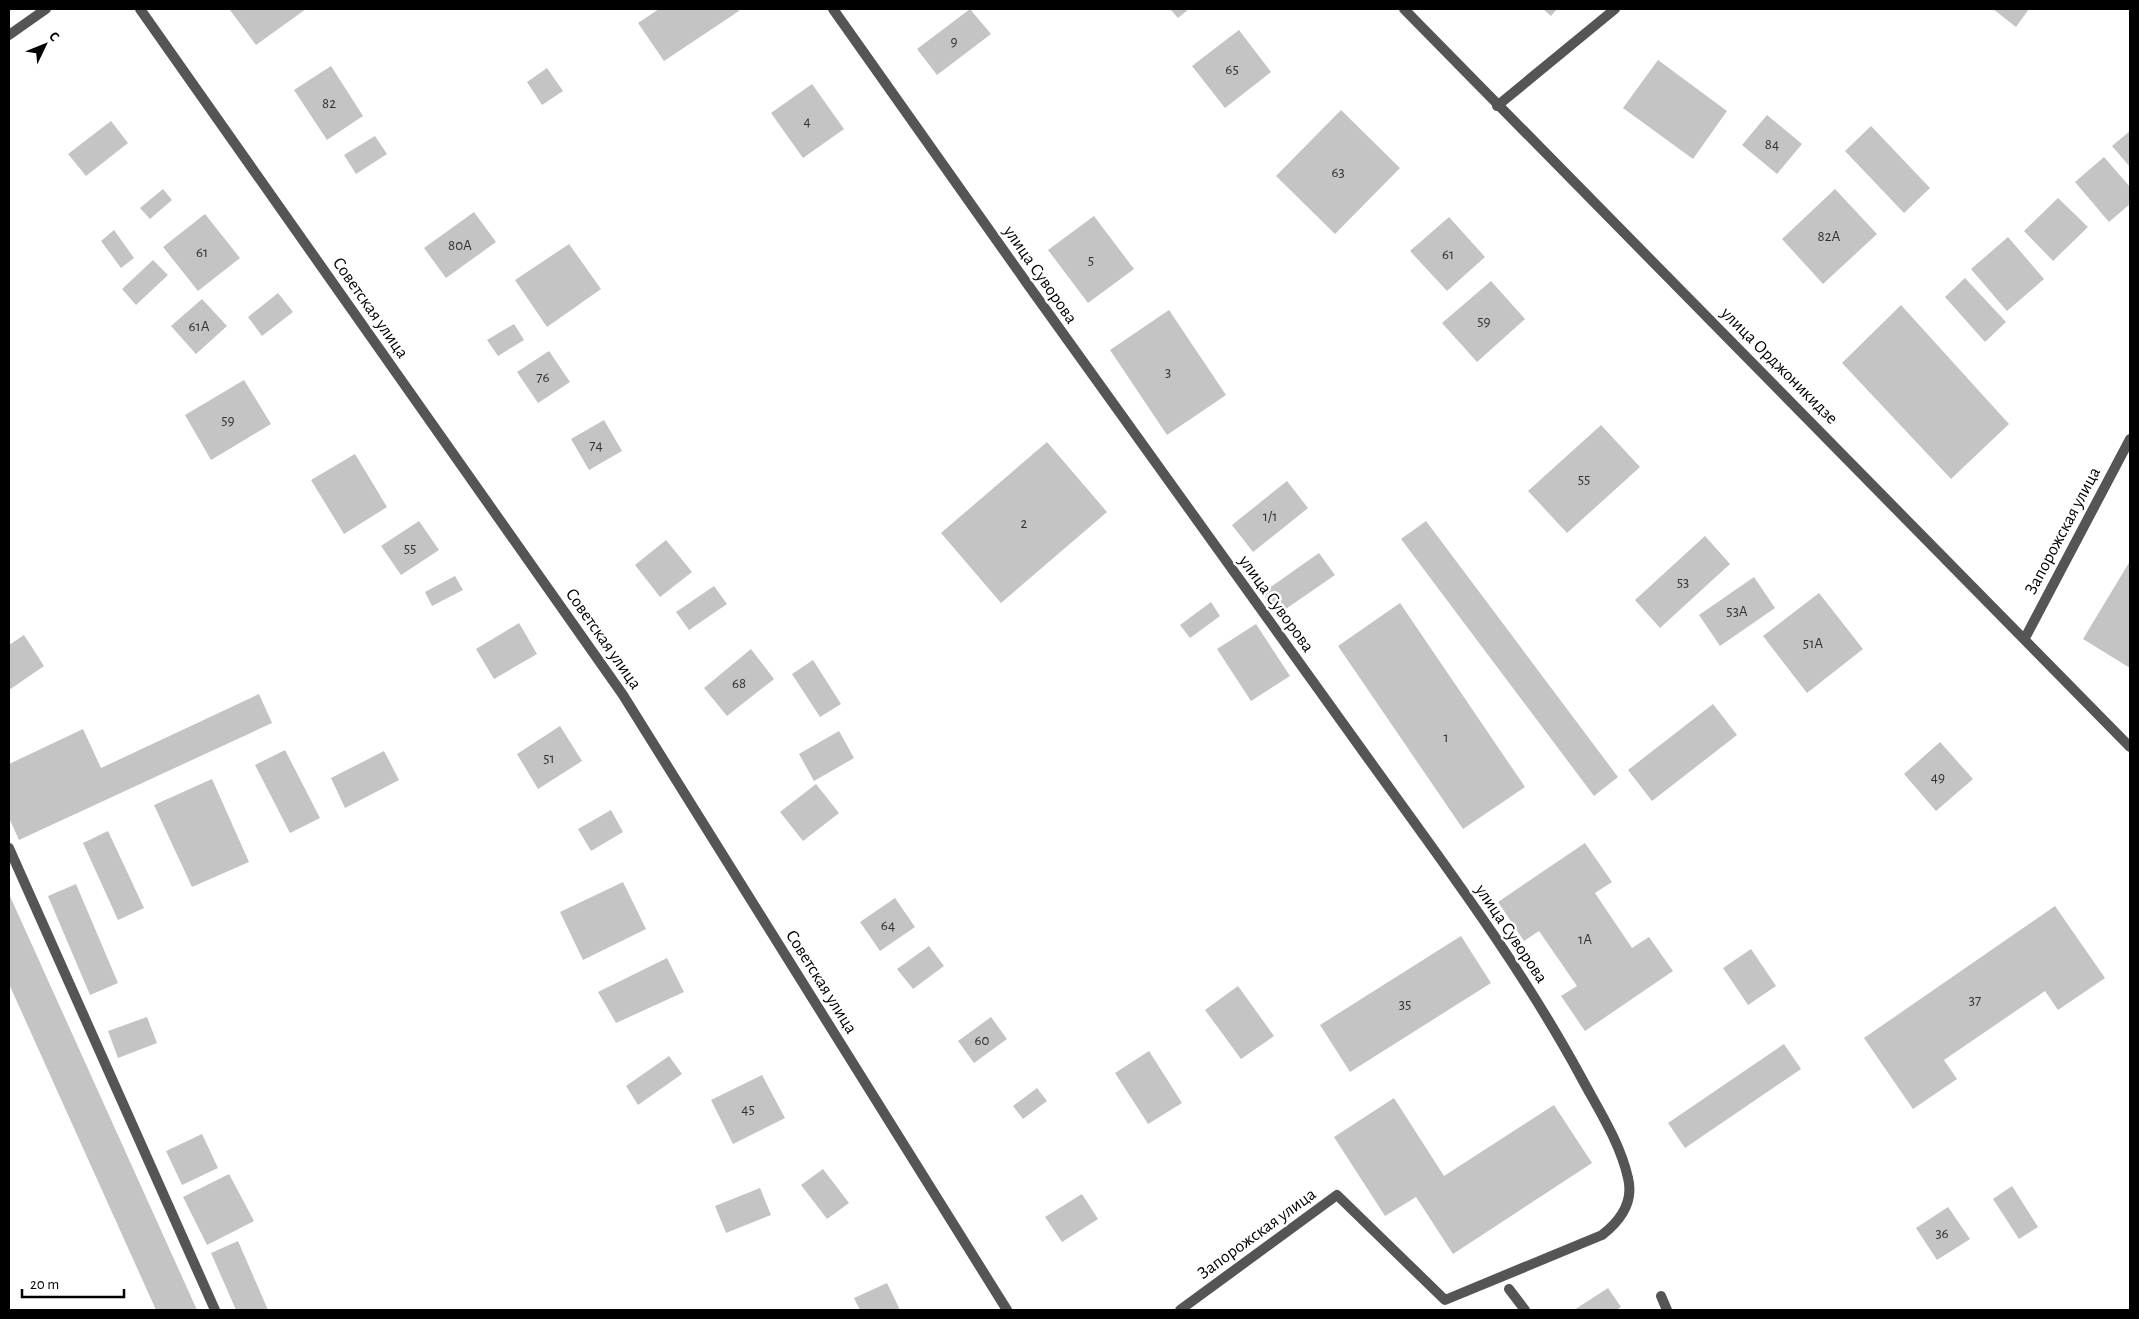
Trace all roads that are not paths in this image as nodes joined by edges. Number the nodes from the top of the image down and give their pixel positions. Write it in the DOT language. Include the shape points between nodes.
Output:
graph roads {
  1 [pos="46,9"];
  2 [pos="140,9"];
  3 [pos="832,9"];
  4 [pos="1404,9"];
  5 [pos="1615,9"];
  6 [pos="9,35"];
  7 [pos="1498,106"];
  8 [pos="2130,439"];
  9 [pos="2025,638"];
  10 [pos="2130,747"];
  11 [pos="9,848"];
  12 [pos="1602,1235"];
  13 [pos="1509,1289"];
  14 [pos="1661,1296"];
  15 [pos="215,1310"];
  16 [pos="1007,1310"];
  17 [pos="1180,1310"];
  18 [pos="1524,1310"];
  19 [pos="1667,1310"];
  1 -- 6 [label="street"];
  2 -- 16 [label="street, Советская улица" via="623,695"];
  3 -- 12 [label="street, улица Суворова" via="1452,875 1523,980 1609,1128 1625,1167 1630,1184 1628,1200 1614,1226"];
  4 -- 7 [label="street, улица Орджоникидзе"];
  5 -- 7 [label="street"];
  7 -- 9 [label="street, улица Орджоникидзе"];
  8 -- 9 [label="street, Запорожская улица"];
  9 -- 10 [label="street, улица Орджоникидзе"];
  11 -- 15 [label="street"];
  12 -- 17 [label="street, Запорожская улица" via="1445,1300 1337,1195"];
  13 -- 18 [label="street"];
  14 -- 19 [label="street"];
}
